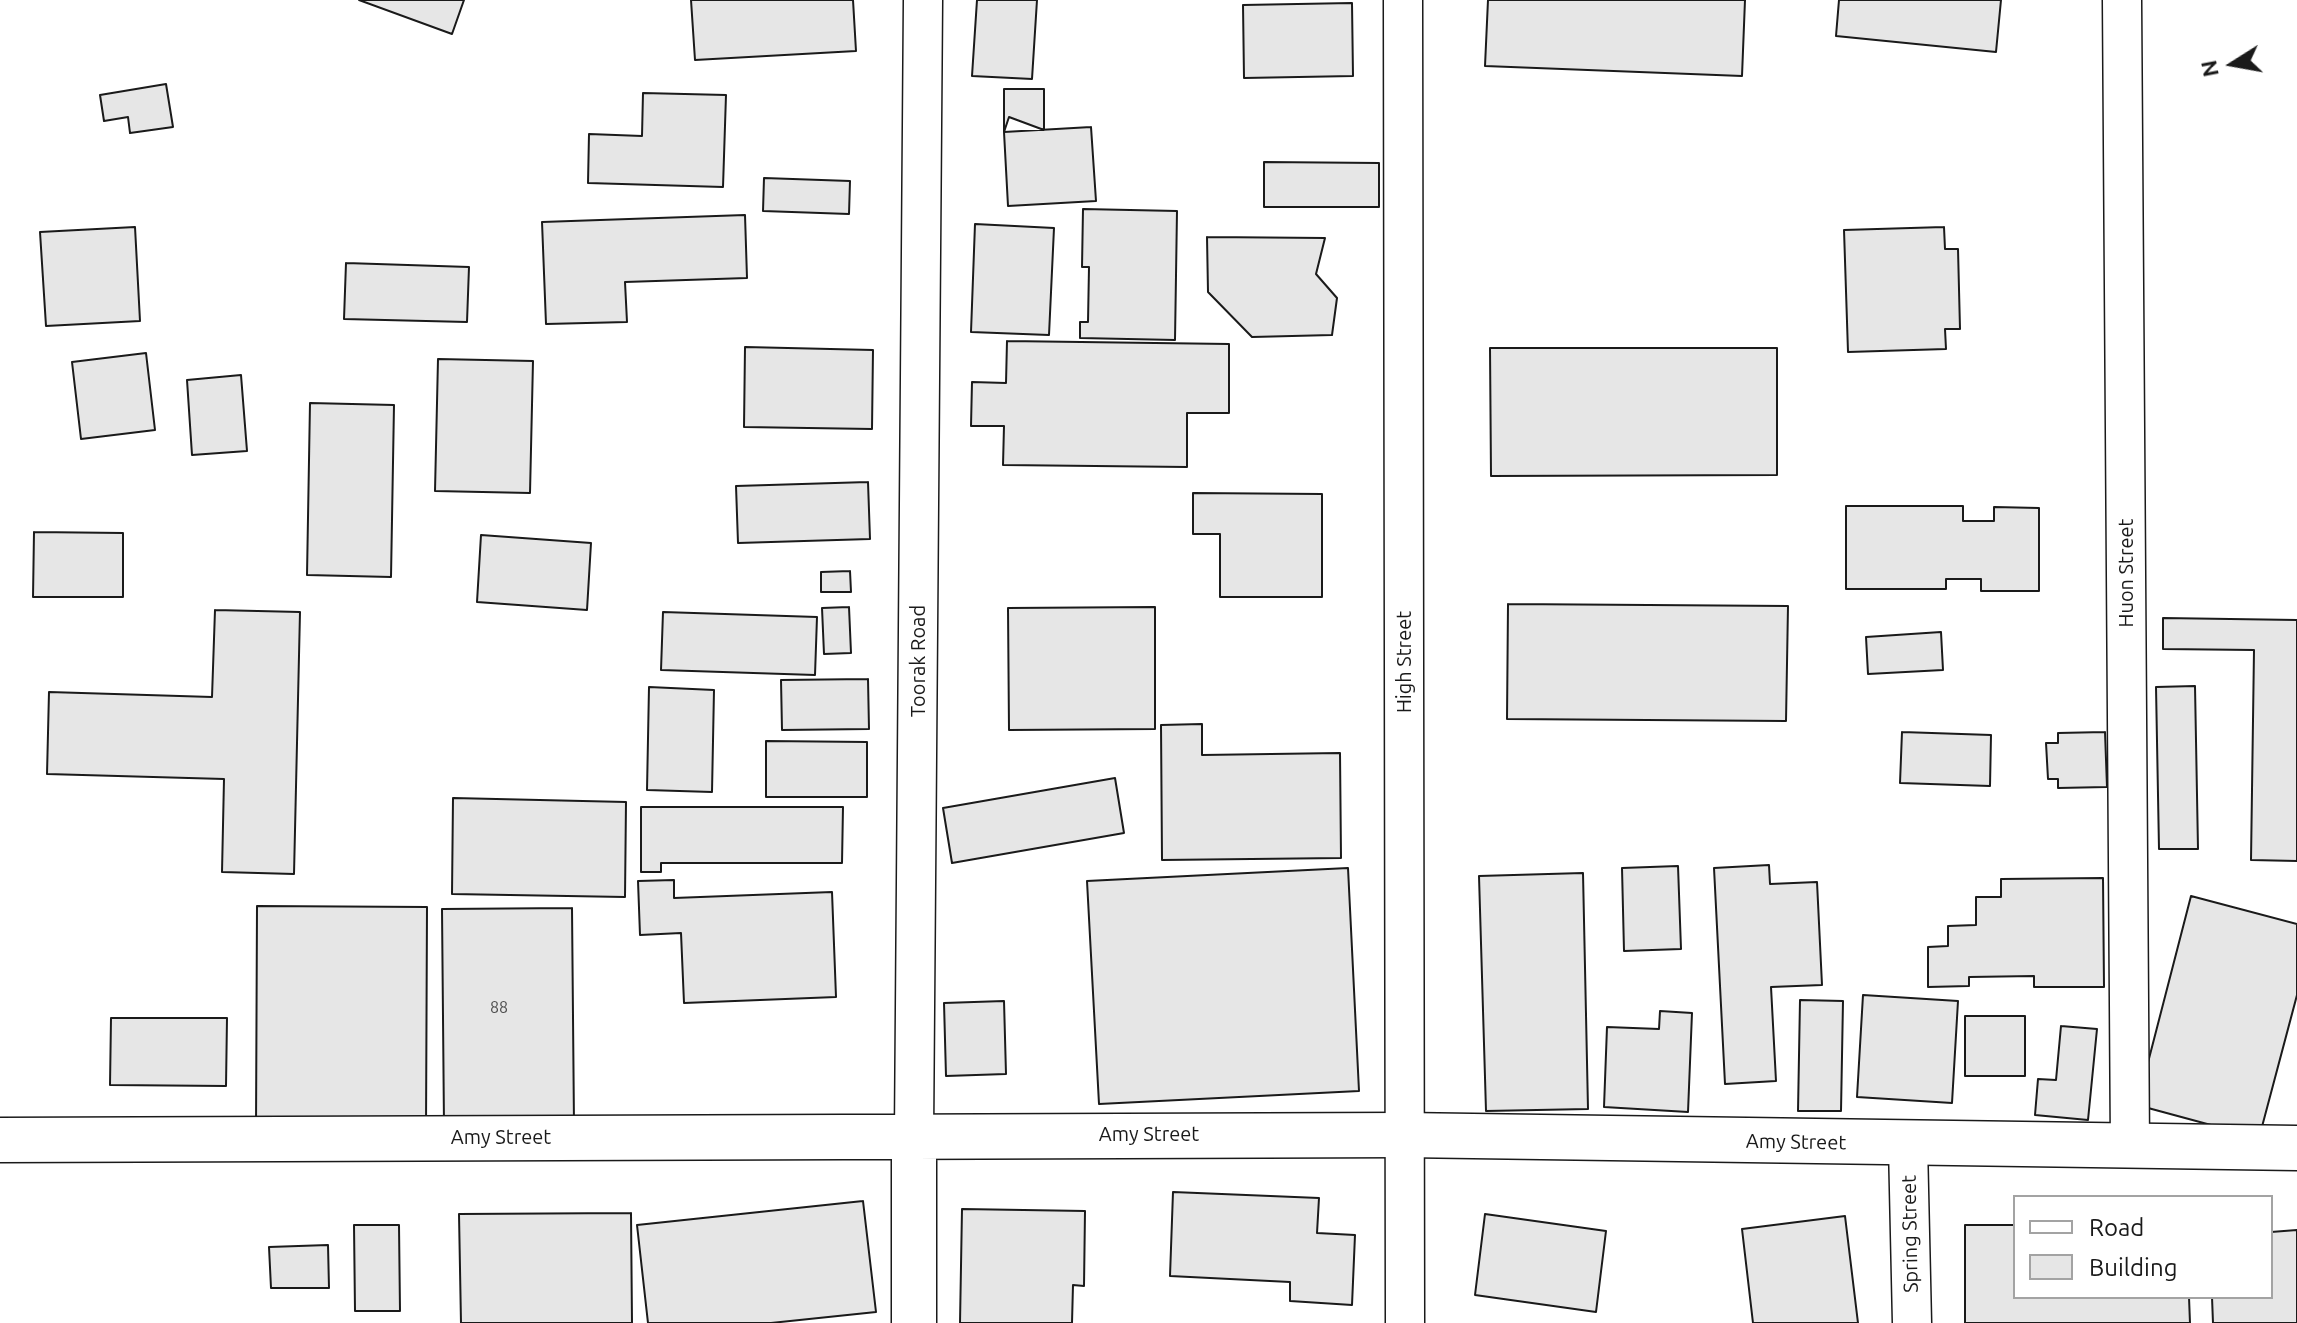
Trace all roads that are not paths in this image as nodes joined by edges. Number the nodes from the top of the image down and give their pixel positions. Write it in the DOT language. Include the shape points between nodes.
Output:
graph roads {
  1 [pos="923,0"];
  2 [pos="1403,0"];
  3 [pos="2122,0"];
  4 [pos="914,1134"];
  5 [pos="1404,1135"];
  6 [pos="0,1140"];
  7 [pos="1908,1145"];
  8 [pos="2130,1145"];
  9 [pos="2297,1148"];
  10 [pos="914,1323"];
  11 [pos="1405,1323"];
  12 [pos="1912,1323"];
  1 -- 4 [label="street, Toorak Road"];
  2 -- 5 [label="street, High Street"];
  3 -- 8 [label="street, Huon Street"];
  4 -- 5 [label="main road, Amy Street"];
  4 -- 6 [label="main road, Amy Street"];
  4 -- 10 [label="main road, Toorak Road"];
  5 -- 7 [label="main road, Amy Street"];
  5 -- 11 [label="street, High Street"];
  7 -- 8 [label="main road, Amy Street"];
  7 -- 12 [label="street, Spring Street"];
  8 -- 9 [label="main road, Amy Street"];
}
